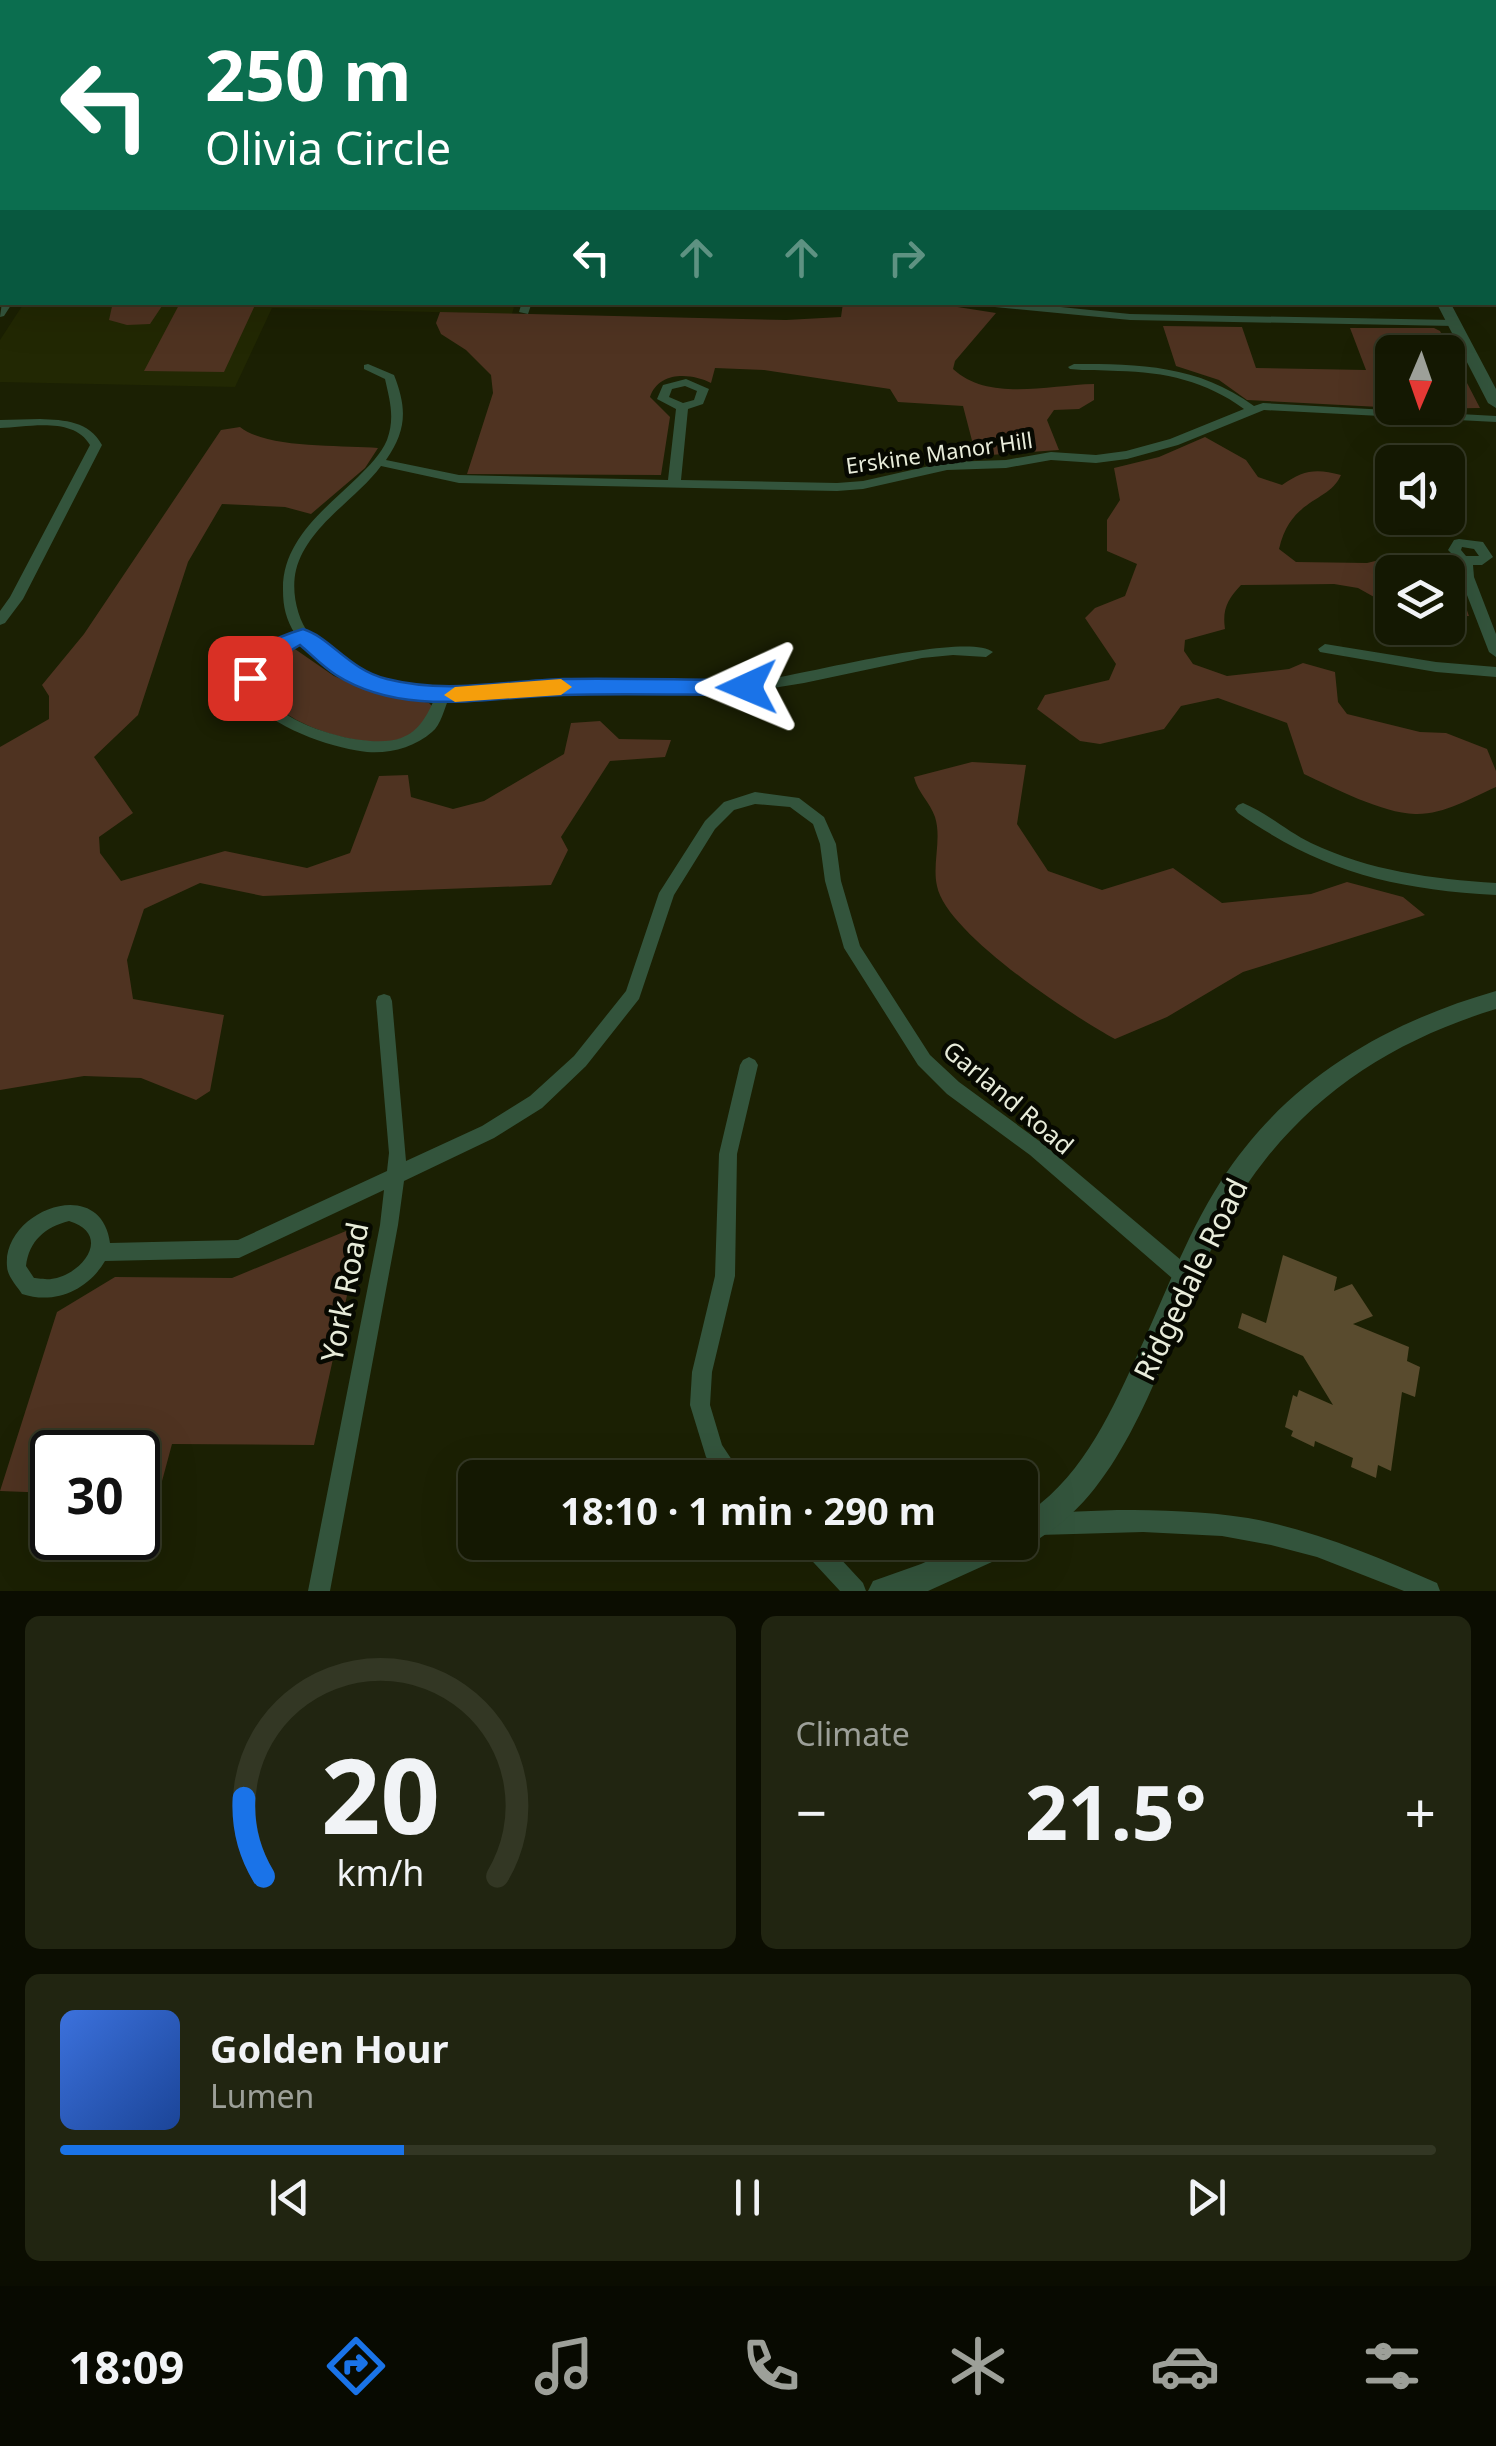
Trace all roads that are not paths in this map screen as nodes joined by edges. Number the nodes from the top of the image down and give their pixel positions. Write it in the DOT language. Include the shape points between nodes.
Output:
graph roads {
  1 [pos="1003,305"];
  2 [pos="1269,305"];
  3 [pos="1445,305"];
  4 [pos="1274,320"];
  5 [pos="1454,323"];
  6 [pos="368,367"];
  7 [pos="1074,367"];
  8 [pos="1489,376"];
  9 [pos="1496,403"];
  10 [pos="682,407"];
  11 [pos="1250,408"];
  12 [pos="1496,418"];
  13 [pos="0,424"];
  14 [pos="380,462"];
  15 [pos="674,484"];
  16 [pos="1467,561"];
  17 [pos="0,620"];
  18 [pos="303,636"];
  19 [pos="1324,649"];
  20 [pos="986,652"];
  21 [pos="1496,652"];
  22 [pos="1496,672"];
  23 [pos="444,695"];
  24 [pos="1243,809"];
  25 [pos="1496,889"];
  26 [pos="1496,1000"];
  27 [pos="384,1001"];
  28 [pos="749,1065"];
  29 [pos="395,1177"];
  30 [pos="100,1252"];
  31 [pos="1187,1278"];
  32 [pos="720,1460"];
  33 [pos="1038,1523"];
  34 [pos="1038,1529"];
  35 [pos="827,1560"];
  36 [pos="964,1560"];
  37 [pos="319,1591"];
  38 [pos="855,1591"];
  39 [pos="883,1591"];
  40 [pos="1429,1591"];
  1 -- 4 [label="street"];
  2 -- 4 [label="street"];
  3 -- 5 [label="street"];
  4 -- 5 [label="street"];
  5 -- 8 [label="street"];
  6 -- 14 [label="street" via="390,377 401,413"];
  7 -- 11 [label="street" via="1134,367 1185,377 1222,389"];
  8 -- 9 [label="street"];
  10 -- 15 [label="street"];
  11 -- 12 [label="street, Erskine Manor Hill"];
  11 -- 15 [label="street, Erskine Manor Hill" via="1174,442 1112,458 947,466 850,486"];
  13 -- 17 [label="street" via="73,426 93,435 94,452"];
  14 -- 15 [label="street, Erskine Manor Hill" via="459,480"];
  14 -- 18 [label="street" via="314,526 294,558 287,584"];
  16 -- 21 [label="street" via="1466,577"];
  18 -- 23 [label="street" via="326,660 362,680"];
  18 -- 23 [label="street" via="268,651 250,678 274,713 311,734 370,747 408,743 433,727"];
  19 -- 22 [label="street"];
  20 -- 23 [label="street" via="912,653 747,687"];
  24 -- 25 [label="street" via="1306,850 1372,875"];
  26 -- 31 [label="street, Ridgedale Road" via="1385,1041 1316,1089 1245,1166"];
  27 -- 29 [label="street, York Road"];
  28 -- 32 [label="street" via="728,1154 725,1276 702,1372 700,1405"];
  29 -- 30 [label="street, Garland Road" via="240,1249"];
  29 -- 31 [label="street, Garland Road" via="488,1132 536,1102 580,1062 633,994 667,893 710,824 741,801 784,800 804,808 824,830 852,948 924,1060"];
  29 -- 37 [label="street, York Road"];
  30 -- 30 [label="street" via="99,1228 69,1212 30,1230 16,1268 28,1287 55,1290 82,1276"];
  31 -- 33 [label="street, Ridgedale Road" via="1118,1429 1086,1477"];
  34 -- 40 [label="street" via="1097,1521 1243,1528 1318,1546"];
  35 -- 38 [label="street"];
  36 -- 39 [label="street"];
}
